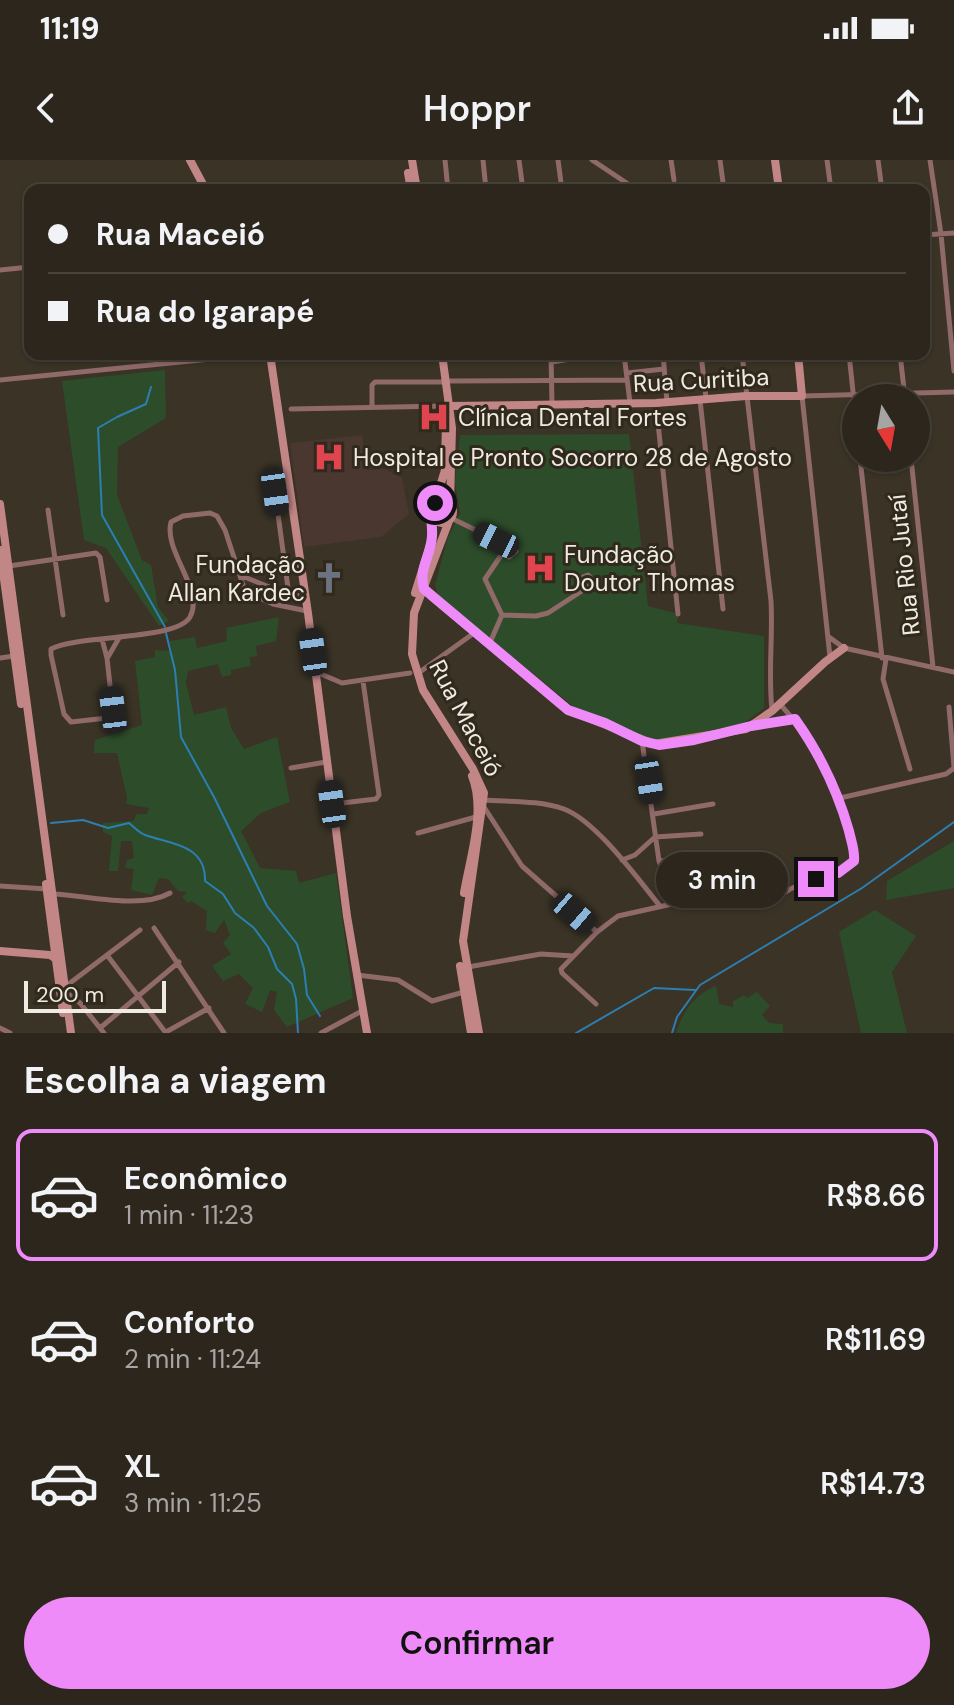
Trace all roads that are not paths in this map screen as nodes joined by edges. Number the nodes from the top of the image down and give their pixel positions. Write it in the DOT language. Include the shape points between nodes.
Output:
graph roads {
  1 [pos="190,160"];
  2 [pos="409,160"];
  3 [pos="445,160"];
  4 [pos="483,160"];
  5 [pos="519,160"];
  6 [pos="558,160"];
  7 [pos="592,160"];
  8 [pos="671,160"];
  9 [pos="720,160"];
  10 [pos="775,160"];
  11 [pos="827,160"];
  12 [pos="878,160"];
  13 [pos="930,160"];
  14 [pos="674,180"];
  15 [pos="203,184"];
  16 [pos="413,184"];
  17 [pos="447,184"];
  18 [pos="485,184"];
  19 [pos="522,184"];
  20 [pos="561,184"];
  21 [pos="628,184"];
  22 [pos="723,184"];
  23 [pos="778,184"];
  24 [pos="830,184"];
  25 [pos="881,184"];
  26 [pos="954,233"];
  27 [pos="941,234"];
  28 [pos="930,235"];
  29 [pos="24,268"];
  30 [pos="0,270"];
  31 [pos="200,360"];
  32 [pos="271,360"];
  33 [pos="441,360"];
  34 [pos="564,360"];
  35 [pos="625,360"];
  36 [pos="663,360"];
  37 [pos="701,360"];
  38 [pos="743,360"];
  39 [pos="799,360"];
  40 [pos="850,360"];
  41 [pos="901,360"];
  42 [pos="552,362"];
  43 [pos="664,369"];
  44 [pos="954,371"];
  45 [pos="627,377"];
  46 [pos="0,380"];
  47 [pos="551,381"];
  48 [pos="444,382"];
  49 [pos="852,384"];
  50 [pos="903,384"];
  51 [pos="954,392"];
  52 [pos="930,393"];
  53 [pos="842,394"];
  54 [pos="746,396"];
  55 [pos="802,396"];
  56 [pos="703,399"];
  57 [pos="667,402"];
  58 [pos="630,403"];
  59 [pos="656,403"];
  60 [pos="552,405"];
  61 [pos="448,406"];
  62 [pos="372,407"];
  63 [pos="291,409"];
  64 [pos="450,443"];
  65 [pos="862,472"];
  66 [pos="912,472"];
  67 [pos="275,492"];
  68 [pos="435,503"];
  69 [pos="0,504"];
  70 [pos="450,505"];
  71 [pos="48,510"];
  72 [pos="431,517"];
  73 [pos="450,519"];
  74 [pos="0,550"];
  75 [pos="55,558"];
  76 [pos="9,566"];
  77 [pos="242,576"];
  78 [pos="423,581"];
  79 [pos="583,589"];
  80 [pos="285,592"];
  81 [pos="305,597"];
  82 [pos="4,598"];
  83 [pos="419,598"];
  84 [pos="435,599"];
  85 [pos="107,600"];
  86 [pos="723,609"];
  87 [pos="307,611"];
  88 [pos="678,614"];
  89 [pos="63,615"];
  90 [pos="502,615"];
  91 [pos="474,633"];
  92 [pos="828,636"];
  93 [pos="120,637"];
  94 [pos="102,639"];
  95 [pos="489,645"];
  96 [pos="844,648"];
  97 [pos="15,656"];
  98 [pos="830,657"];
  99 [pos="0,658"];
  100 [pos="107,658"];
  101 [pos="884,658"];
  102 [pos="933,667"];
  103 [pos="316,672"];
  104 [pos="954,672"];
  105 [pos="413,674"];
  106 [pos="363,681"];
  107 [pos="780,704"];
  108 [pos="949,707"];
  109 [pos="772,711"];
  110 [pos="795,719"];
  111 [pos="751,726"];
  112 [pos="642,741"];
  113 [pos="326,762"];
  114 [pos="291,768"];
  115 [pos="954,768"];
  116 [pos="910,769"];
  117 [pos="840,798"];
  118 [pos="482,802"];
  119 [pos="332,804"];
  120 [pos="713,804"];
  121 [pos="654,814"];
  122 [pos="476,817"];
  123 [pos="418,833"];
  124 [pos="701,834"];
  125 [pos="655,837"];
  126 [pos="748,854"];
  127 [pos="622,860"];
  128 [pos="659,861"];
  129 [pos="0,886"];
  130 [pos="50,891"];
  131 [pos="170,893"];
  132 [pos="717,894"];
  133 [pos="772,903"];
  134 [pos="674,904"];
  135 [pos="660,906"];
  136 [pos="154,928"];
  137 [pos="140,930"];
  138 [pos="597,932"];
  139 [pos="0,951"];
  140 [pos="55,954"];
  141 [pos="107,955"];
  142 [pos="574,956"];
  143 [pos="179,962"];
  144 [pos="465,968"];
  145 [pos="356,975"];
  146 [pos="66,990"];
  147 [pos="464,992"];
  148 [pos="137,994"];
  149 [pos="596,1004"];
  150 [pos="209,1008"];
  151 [pos="362,1011"];
  152 [pos="0,1028"];
  153 [pos="102,1030"];
  154 [pos="166,1032"];
  155 [pos="10,1033"];
  156 [pos="69,1033"];
  157 [pos="224,1033"];
  158 [pos="321,1033"];
  159 [pos="367,1033"];
  160 [pos="471,1033"];
  161 [pos="479,1033"];
  1 -- 15 [label="main road"];
  2 -- 16 [label="main road"];
  3 -- 17 [label="street"];
  4 -- 18 [label="street"];
  5 -- 19 [label="street"];
  6 -- 20 [label="street"];
  7 -- 21 [label="street"];
  8 -- 14 [label="street"];
  9 -- 22 [label="street"];
  10 -- 23 [label="main road"];
  11 -- 24 [label="street"];
  12 -- 25 [label="street"];
  13 -- 27 [label="street"];
  26 -- 27 [label="street"];
  27 -- 28 [label="street"];
  27 -- 44 [label="street"];
  29 -- 30 [label="street"];
  31 -- 46 [label="street"];
  32 -- 81 [label="main road"];
  33 -- 48 [label="main road"];
  34 -- 42 [label="street"];
  35 -- 45 [label="street"];
  36 -- 43 [label="street"];
  37 -- 56 [label="street"];
  38 -- 54 [label="street"];
  39 -- 55 [label="main road"];
  40 -- 49 [label="street"];
  41 -- 50 [label="street"];
  42 -- 47 [label="street"];
  43 -- 45 [label="street"];
  43 -- 57 [label="street"];
  45 -- 47 [label="street"];
  45 -- 58 [label="street"];
  47 -- 48 [label="street"];
  47 -- 60 [label="street"];
  48 -- 61 [label="main road"];
  48 -- 62 [label="street" via="372,384"];
  51 -- 52 [label="street, Rua Curitiba"];
  53 -- 55 [label="street, Rua Curitiba"];
  54 -- 55 [label="main road, Rua Curitiba"];
  54 -- 56 [label="main road, Rua Curitiba"];
  54 -- 109 [label="street" via="771,601"];
  55 -- 92 [label="street"];
  56 -- 57 [label="main road, Rua Curitiba"];
  56 -- 86 [label="street"];
  57 -- 59 [label="main road, Rua Curitiba"];
  58 -- 59 [label="main road, Rua Curitiba"];
  58 -- 60 [label="main road, Rua Curitiba"];
  59 -- 88 [label="street"];
  60 -- 61 [label="main road, Rua Curitiba"];
  61 -- 62 [label="street, Rua Curitiba"];
  61 -- 64 [label="main road"];
  62 -- 63 [label="street, Rua Curitiba"];
  64 -- 68 [label="main road"];
  64 -- 70 [label="main road"];
  65 -- 101 [label="street"];
  66 -- 102 [label="street, Rua Rio Jutaí"];
  67 -- 80 [label="street" via="289,584"];
  68 -- 70 [label="main road"];
  68 -- 72 [label="main road"];
  69 -- 76 [label="main road"];
  70 -- 73 [label="main road"];
  71 -- 75 [label="street"];
  72 -- 73 [label="main road" via="439,523"];
  72 -- 78 [label="main road, Rua Maceió"];
  73 -- 78 [label="main road, Rua Maceió"];
  73 -- 90 [label="street" via="496,540 502,549 485,579"];
  74 -- 82 [label="main road"];
  75 -- 76 [label="street"];
  75 -- 85 [label="street" via="98,554"];
  75 -- 89 [label="street"];
  76 -- 130 [label="main road"];
  77 -- 80 [label="street"];
  77 -- 87 [label="street" via="249,594"];
  77 -- 93 [label="street" via="217,516 206,513 174,520 169,525 171,539 187,580 192,615 171,629"];
  78 -- 83 [label="main road, Rua Maceió"];
  78 -- 84 [label="main road"];
  78 -- 105 [label="main road, Rua Maceió" via="408,624"];
  79 -- 90 [label="street" via="548,613"];
  80 -- 81 [label="street"];
  81 -- 87 [label="main road"];
  82 -- 97 [label="main road"];
  83 -- 84 [label="main road"];
  83 -- 105 [label="main road, Rua Maceió"];
  84 -- 91 [label="main road"];
  87 -- 103 [label="main road"];
  90 -- 95 [label="street"];
  91 -- 95 [label="main road"];
  91 -- 105 [label="street"];
  92 -- 96 [label="street"];
  92 -- 98 [label="street"];
  93 -- 94 [label="street"];
  93 -- 100 [label="street"];
  94 -- 100 [label="street"];
  94 -- 100 [label="street" via="51,649 67,720 111,716"];
  95 -- 112 [label="main road" via="568,710"];
  96 -- 98 [label="main road"];
  96 -- 101 [label="street"];
  97 -- 99 [label="street"];
  97 -- 130 [label="main road"];
  98 -- 107 [label="main road"];
  101 -- 102 [label="street"];
  101 -- 116 [label="street" via="883,679"];
  102 -- 104 [label="street"];
  103 -- 106 [label="street" via="342,683"];
  103 -- 113 [label="main road"];
  105 -- 106 [label="street"];
  105 -- 118 [label="main road, Rua Maceió"];
  106 -- 119 [label="street" via="379,796"];
  107 -- 109 [label="main road"];
  107 -- 110 [label="street"];
  108 -- 115 [label="street"];
  109 -- 111 [label="main road"];
  110 -- 111 [label="street"];
  110 -- 117 [label="street"];
  111 -- 112 [label="main road" via="659,745"];
  112 -- 121 [label="street"];
  113 -- 114 [label="street"];
  113 -- 119 [label="main road"];
  115 -- 117 [label="street"];
  117 -- 133 [label="street" via="854,861 800,884"];
  118 -- 122 [label="main road, Rua Maceió"];
  118 -- 127 [label="street" via="549,805 575,814"];
  118 -- 138 [label="street" via="522,866"];
  118 -- 144 [label="main road, Rua Maceió" via="463,927"];
  119 -- 145 [label="main road"];
  120 -- 121 [label="street"];
  121 -- 125 [label="street"];
  122 -- 123 [label="street"];
  122 -- 147 [label="main road, Rua Maceió" via="458,932"];
  124 -- 125 [label="street"];
  125 -- 127 [label="street"];
  125 -- 128 [label="street"];
  126 -- 128 [label="street"];
  127 -- 135 [label="street"];
  128 -- 134 [label="street"];
  129 -- 130 [label="street"];
  130 -- 131 [label="street" via="143,901"];
  130 -- 140 [label="main road"];
  130 -- 146 [label="main road"];
  132 -- 134 [label="street"];
  134 -- 135 [label="street"];
  135 -- 138 [label="street" via="618,916"];
  136 -- 143 [label="street"];
  137 -- 141 [label="street"];
  138 -- 142 [label="street"];
  139 -- 140 [label="main road"];
  140 -- 156 [label="main road"];
  141 -- 146 [label="street"];
  141 -- 148 [label="street"];
  142 -- 144 [label="street" via="541,954"];
  142 -- 149 [label="street" via="562,973"];
  143 -- 148 [label="street"];
  143 -- 150 [label="street"];
  144 -- 161 [label="main road, Rua Maceió"];
  145 -- 147 [label="street" via="398,980 432,1001"];
  145 -- 151 [label="main road"];
  146 -- 153 [label="street"];
  146 -- 156 [label="main road"];
  147 -- 160 [label="main road, Rua Maceió"];
  148 -- 153 [label="street"];
  148 -- 154 [label="street"];
  150 -- 154 [label="street"];
  150 -- 157 [label="street"];
  151 -- 158 [label="street"];
  151 -- 159 [label="main road"];
  152 -- 155 [label="street"];
}
